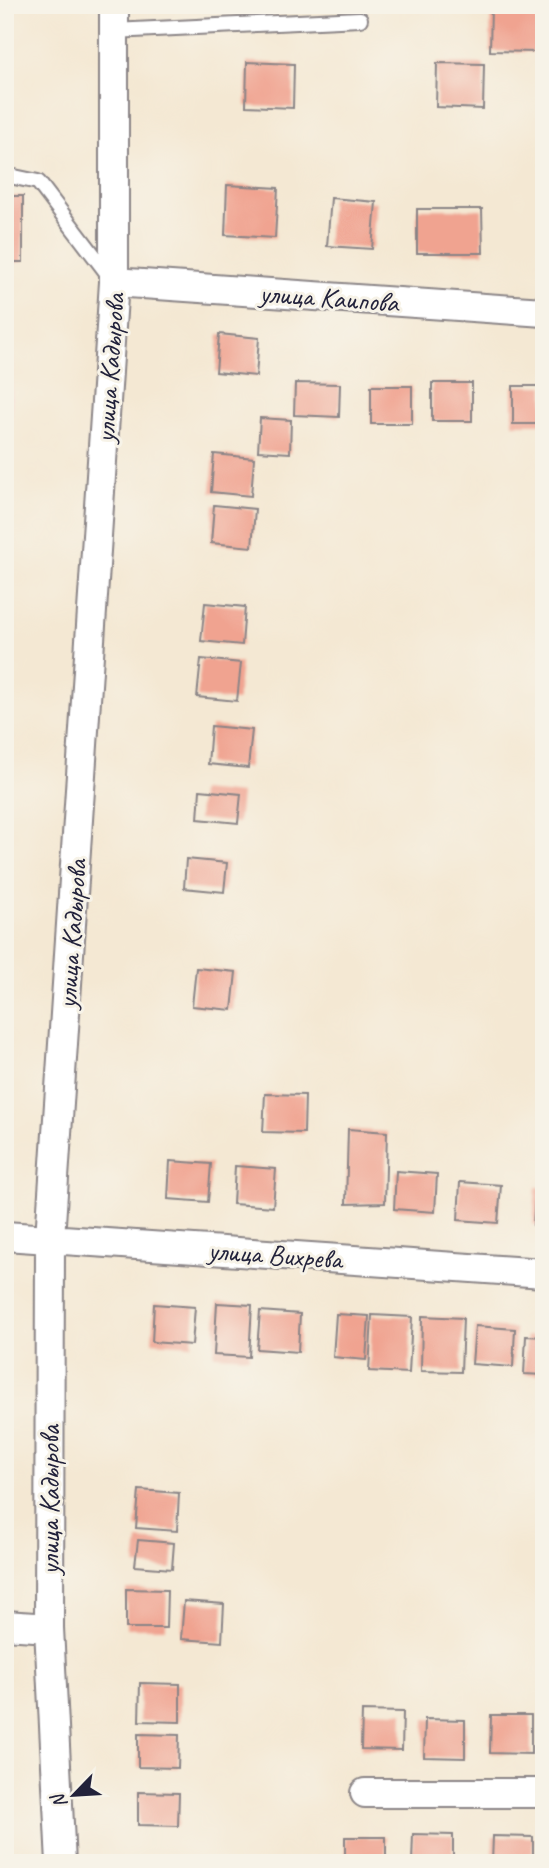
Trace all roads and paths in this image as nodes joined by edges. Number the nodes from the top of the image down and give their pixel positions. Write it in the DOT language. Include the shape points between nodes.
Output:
graph roads {
  1 [pos="113,18"];
  2 [pos="360,19"];
  3 [pos="5,175"];
  4 [pos="114,282"];
  5 [pos="544,312"];
  6 [pos="5,1236"];
  7 [pos="50,1238"];
  8 [pos="544,1273"];
  9 [pos="5,1625"];
  10 [pos="48,1628"];
  11 [pos="365,1793"];
  12 [pos="544,1793"];
  13 [pos="61,1863"];
  1 -- 2 [label="lane"];
  1 -- 4 [label="street, улица Кадырова"];
  3 -- 4 [label="lane" via="38,182"];
  4 -- 5 [label="street, улица Каипова"];
  4 -- 7 [label="street, улица Кадырова"];
  6 -- 7 [label="street, улица Вихрева"];
  7 -- 8 [label="street, улица Вихрева"];
  7 -- 10 [label="street, улица Кадырова"];
  9 -- 10 [label="street"];
  10 -- 13 [label="street, улица Кадырова"];
  11 -- 12 [label="street"];
}
